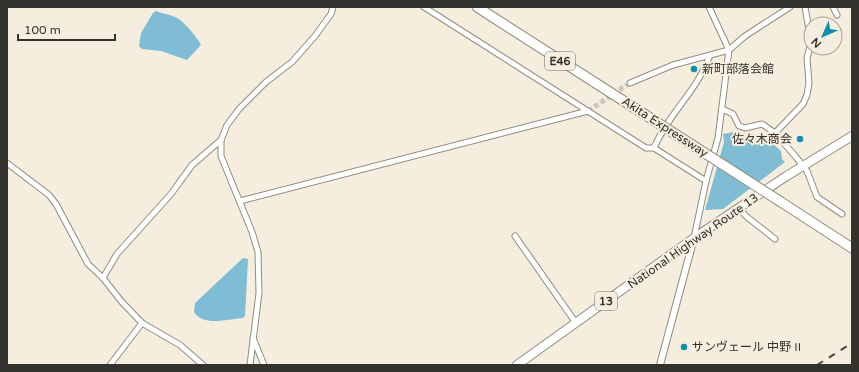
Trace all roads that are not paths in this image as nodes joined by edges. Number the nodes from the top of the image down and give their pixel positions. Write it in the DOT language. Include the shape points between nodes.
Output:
graph roads {
  1 [pos="333,7"];
  2 [pos="424,7"];
  3 [pos="477,7"];
  4 [pos="709,7"];
  5 [pos="790,7"];
  6 [pos="833,7"];
  7 [pos="838,15"];
  8 [pos="729,50"];
  9 [pos="710,55"];
  10 [pos="808,56"];
  11 [pos="630,83"];
  12 [pos="722,109"];
  13 [pos="588,111"];
  14 [pos="775,133"];
  15 [pos="852,136"];
  16 [pos="221,140"];
  17 [pos="654,148"];
  18 [pos="7,163"];
  19 [pos="803,166"];
  20 [pos="706,181"];
  21 [pos="240,201"];
  22 [pos="738,208"];
  23 [pos="842,214"];
  24 [pos="515,236"];
  25 [pos="694,238"];
  26 [pos="775,238"];
  27 [pos="852,248"];
  28 [pos="104,278"];
  29 [pos="142,323"];
  30 [pos="576,323"];
  31 [pos="253,337"];
  32 [pos="110,365"];
  33 [pos="203,365"];
  34 [pos="250,365"];
  35 [pos="264,365"];
  36 [pos="517,365"];
  37 [pos="660,365"];
  1 -- 16 [label="street" via="315,36 292,62 266,82 239,109 227,125"];
  2 -- 13 [label="street"];
  3 -- 27 [label="highway, Akita Expressway / E46, bridge"];
  4 -- 8 [label="street"];
  5 -- 8 [label="street" via="745,36"];
  6 -- 7 [label="street"];
  8 -- 9 [label="street"];
  8 -- 12 [label="street"];
  9 -- 11 [label="street" via="673,65"];
  9 -- 17 [label="street" via="705,71 672,117"];
  10 -- 14 [label="street" via="807,95 803,104"];
  12 -- 14 [label="street" via="733,114 739,126 745,128 762,124"];
  12 -- 20 [label="street" via="718,138"];
  13 -- 17 [label="street" via="646,148"];
  13 -- 21 [label="street"];
  14 -- 19 [label="street"];
  15 -- 19 [label="highway, National Highway Route 13 / 13"];
  16 -- 21 [label="street" via="220,156"];
  16 -- 28 [label="street" via="192,165 171,194 117,254"];
  17 -- 20 [label="street"];
  18 -- 28 [label="street" via="49,195 88,264"];
  19 -- 22 [label="highway, National Highway Route 13 / 13"];
  19 -- 23 [label="street" via="817,197"];
  20 -- 25 [label="street"];
  21 -- 31 [label="street" via="258,252 259,293"];
  22 -- 25 [label="highway, National Highway Route 13 / 13"];
  22 -- 26 [label="street" via="747,218"];
  24 -- 30 [label="street"];
  25 -- 30 [label="highway, National Highway Route 13 / 13"];
  25 -- 37 [label="street"];
  28 -- 29 [label="street"];
  29 -- 32 [label="street"];
  29 -- 33 [label="street" via="180,345"];
  30 -- 36 [label="highway, National Highway Route 13 / 13"];
  31 -- 34 [label="street"];
  31 -- 35 [label="street"];
}
